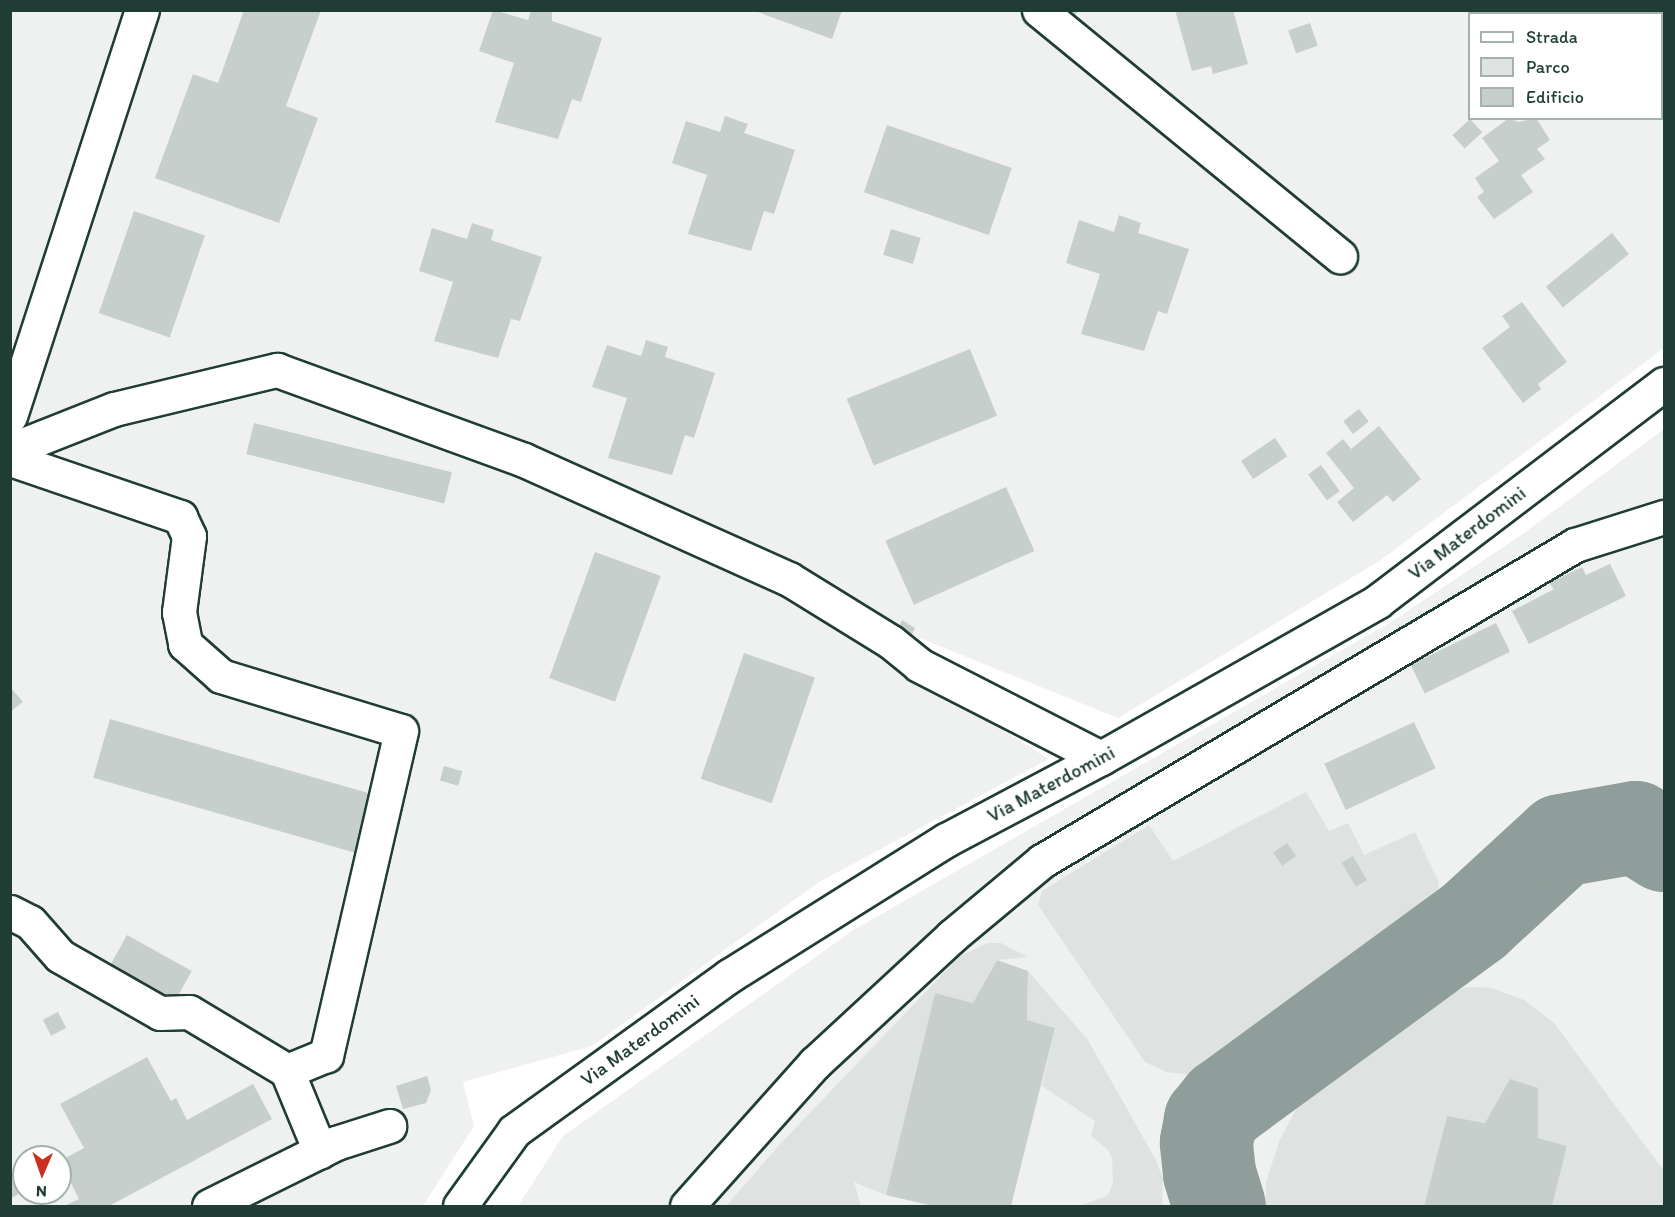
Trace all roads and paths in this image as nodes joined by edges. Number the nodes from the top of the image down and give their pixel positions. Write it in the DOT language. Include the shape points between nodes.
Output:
graph roads {
  1 [pos="142,10"];
  2 [pos="1040,10"];
  3 [pos="1340,256"];
  4 [pos="1665,384"];
  5 [pos="10,416"];
  6 [pos="10,450"];
  7 [pos="10,459"];
  8 [pos="1665,517"];
  9 [pos="1104,757"];
  10 [pos="10,912"];
  11 [pos="287,1071"];
  12 [pos="389,1126"];
  13 [pos="320,1151"];
  14 [pos="209,1206"];
  15 [pos="460,1206"];
  16 [pos="687,1206"];
  1 -- 5 [label="street"];
  2 -- 3 [label="street"];
  4 -- 9 [label="street, Via Materdomini" via="1378,601"];
  6 -- 9 [label="street" via="114,410 277,370 524,460 789,579 891,642"];
  7 -- 11 [label="street" via="180,517 189,536 178,612 185,644 221,676 401,731 326,1055"];
  8 -- 16 [label="street" via="1575,545 1042,861 952,936 815,1063"];
  9 -- 15 [label="street, Via Materdomini" via="946,840 729,976 514,1131"];
  10 -- 11 [label="street" via="30,922 60,956 160,1013 189,1012"];
  11 -- 13 [label="street"];
  12 -- 13 [label="street"];
  13 -- 14 [label="street"];
}
